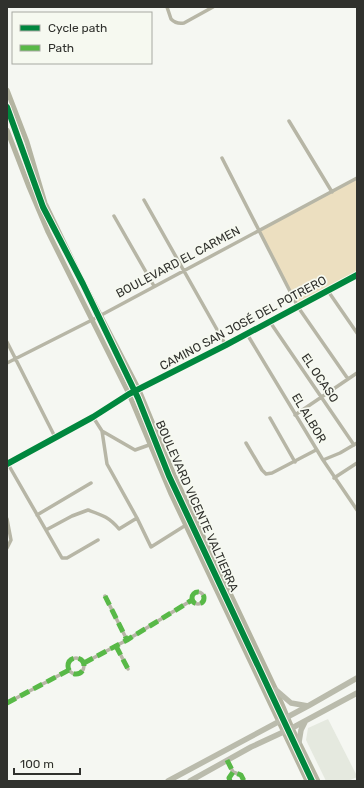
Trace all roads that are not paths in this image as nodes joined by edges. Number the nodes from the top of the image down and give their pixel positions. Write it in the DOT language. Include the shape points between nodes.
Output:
graph roads {
  1 [pos="167,7"];
  2 [pos="213,7"];
  3 [pos="7,90"];
  4 [pos="289,121"];
  5 [pos="7,130"];
  6 [pos="222,158"];
  7 [pos="357,178"];
  8 [pos="332,192"];
  9 [pos="144,200"];
  10 [pos="114,216"];
  11 [pos="258,230"];
  12 [pos="184,270"];
  13 [pos="357,276"];
  14 [pos="154,286"];
  15 [pos="328,291"];
  16 [pos="297,305"];
  17 [pos="100,315"];
  18 [pos="92,320"];
  19 [pos="270,322"];
  20 [pos="357,333"];
  21 [pos="247,334"];
  22 [pos="7,342"];
  23 [pos="224,342"];
  24 [pos="15,358"];
  25 [pos="7,363"];
  26 [pos="357,373"];
  27 [pos="348,379"];
  28 [pos="139,390"];
  29 [pos="129,394"];
  30 [pos="321,397"];
  31 [pos="295,415"];
  32 [pos="93,417"];
  33 [pos="270,418"];
  34 [pos="102,431"];
  35 [pos="54,435"];
  36 [pos="246,443"];
  37 [pos="355,444"];
  38 [pos="149,445"];
  39 [pos="316,450"];
  40 [pos="323,460"];
  41 [pos="294,462"];
  42 [pos="357,463"];
  43 [pos="7,464"];
  44 [pos="334,478"];
  45 [pos="91,483"];
  46 [pos="357,510"];
  47 [pos="37,515"];
  48 [pos="137,518"];
  49 [pos="7,519"];
  50 [pos="186,525"];
  51 [pos="46,530"];
  52 [pos="98,540"];
  53 [pos="7,548"];
  54 [pos="105,596"];
  55 [pos="192,600"];
  56 [pos="127,640"];
  57 [pos="116,646"];
  58 [pos="84,663"];
  59 [pos="128,669"];
  60 [pos="69,670"];
  61 [pos="357,678"];
  62 [pos="276,690"];
  63 [pos="357,693"];
  64 [pos="7,702"];
  65 [pos="308,706"];
  66 [pos="287,718"];
  67 [pos="305,721"];
  68 [pos="279,722"];
  69 [pos="292,728"];
  70 [pos="284,732"];
  71 [pos="247,739"];
  72 [pos="299,742"];
  73 [pos="251,747"];
  74 [pos="227,760"];
  75 [pos="188,770"];
  76 [pos="233,772"];
  77 [pos="191,780"];
  78 [pos="168,781"];
  79 [pos="230,781"];
  80 [pos="244,781"];
  81 [pos="307,781"];
  82 [pos="318,781"];
  1 -- 2 [label="street" via="171,19 180,24"];
  3 -- 17 [label="main road, BOULEVARD VICENTE VALTIERRA" via="27,142 45,203"];
  4 -- 8 [label="street"];
  5 -- 18 [label="main road, BOULEVARD VICENTE VALTIERRA" via="45,225"];
  6 -- 11 [label="street"];
  7 -- 8 [label="street, BOULEVARD EL CARMEN"];
  8 -- 11 [label="street, BOULEVARD EL CARMEN"];
  9 -- 12 [label="street"];
  10 -- 14 [label="street"];
  11 -- 12 [label="street, BOULEVARD EL CARMEN"];
  11 -- 16 [label="street"];
  12 -- 14 [label="street, BOULEVARD EL CARMEN"];
  12 -- 23 [label="street"];
  13 -- 15 [label="street, CAMINO SAN JOSÉ DEL POTRERO"];
  14 -- 17 [label="street, BOULEVARD EL CARMEN"];
  15 -- 16 [label="street, CAMINO SAN JOSÉ DEL POTRERO"];
  15 -- 20 [label="street"];
  16 -- 19 [label="street, CAMINO SAN JOSÉ DEL POTRERO"];
  16 -- 27 [label="street"];
  17 -- 18 [label="street, BOULEVARD EL CARMEN"];
  17 -- 28 [label="main road, BOULEVARD VICENTE VALTIERRA"];
  18 -- 24 [label="street, BOULEVARD EL CARMEN"];
  18 -- 29 [label="main road, BOULEVARD VICENTE VALTIERRA"];
  19 -- 21 [label="street, CAMINO SAN JOSÉ DEL POTRERO"];
  19 -- 30 [label="street, EL OCASO"];
  21 -- 28 [label="street, CAMINO SAN JOSÉ DEL POTRERO"];
  21 -- 31 [label="street, EL ALBOR"];
  22 -- 24 [label="street"];
  24 -- 25 [label="street, BOULEVARD EL CARMEN"];
  24 -- 35 [label="street"];
  26 -- 27 [label="street"];
  27 -- 30 [label="street"];
  28 -- 29 [label="street, CAMINO SAN JOSÉ DEL POTRERO"];
  28 -- 62 [label="main road, BOULEVARD VICENTE VALTIERRA" via="174,475"];
  29 -- 32 [label="street, CAMINO SAN JOSÉ DEL POTRERO"];
  29 -- 38 [label="main road, BOULEVARD VICENTE VALTIERRA"];
  30 -- 31 [label="street"];
  30 -- 37 [label="street, EL OCASO"];
  31 -- 39 [label="street, EL ALBOR"];
  32 -- 34 [label="street"];
  32 -- 43 [label="street, CAMINO SAN JOSÉ DEL POTRERO"];
  33 -- 41 [label="street"];
  34 -- 38 [label="street" via="134,450"];
  34 -- 48 [label="street" via="107,464"];
  36 -- 41 [label="street" via="266,474"];
  37 -- 40 [label="street"];
  38 -- 50 [label="main road, BOULEVARD VICENTE VALTIERRA"];
  39 -- 40 [label="street, EL ALBOR"];
  39 -- 41 [label="street"];
  40 -- 44 [label="street, EL ALBOR"];
  42 -- 44 [label="street"];
  43 -- 47 [label="street"];
  44 -- 46 [label="street, EL ALBOR"];
  45 -- 47 [label="street"];
  47 -- 51 [label="street"];
  48 -- 50 [label="street" via="151,547"];
  48 -- 51 [label="street" via="119,529 105,516 88,510"];
  49 -- 53 [label="street" via="11,540"];
  50 -- 68 [label="main road, BOULEVARD VICENTE VALTIERRA"];
  51 -- 52 [label="street" via="64,559"];
  54 -- 56 [label="street"];
  55 -- 56 [label="street"];
  56 -- 57 [label="street"];
  57 -- 58 [label="street"];
  57 -- 59 [label="street"];
  58 -- 60 [label="street" via="78,658 71,660"];
  58 -- 60 [label="street" via="82,673 74,675"];
  60 -- 64 [label="street"];
  61 -- 65 [label="main road"];
  62 -- 65 [label="main road" via="291,703"];
  62 -- 66 [label="main road, BOULEVARD VICENTE VALTIERRA"];
  63 -- 67 [label="main road"];
  65 -- 66 [label="main road"];
  66 -- 68 [label="main road"];
  66 -- 69 [label="main road, BOULEVARD VICENTE VALTIERRA"];
  67 -- 69 [label="main road"];
  67 -- 72 [label="main road"];
  68 -- 70 [label="main road, BOULEVARD VICENTE VALTIERRA"];
  68 -- 71 [label="main road"];
  69 -- 70 [label="main road"];
  69 -- 72 [label="main road, BOULEVARD VICENTE VALTIERRA"];
  70 -- 73 [label="main road"];
  70 -- 81 [label="main road, BOULEVARD VICENTE VALTIERRA"];
  71 -- 73 [label="main road"];
  71 -- 75 [label="main road"];
  72 -- 82 [label="main road, BOULEVARD VICENTE VALTIERRA"];
  73 -- 74 [label="main road"];
  74 -- 76 [label="street"];
  74 -- 77 [label="main road"];
  75 -- 77 [label="main road"];
  75 -- 78 [label="main road"];
  76 -- 79 [label="street"];
  76 -- 80 [label="street" via="241,775"];
}
